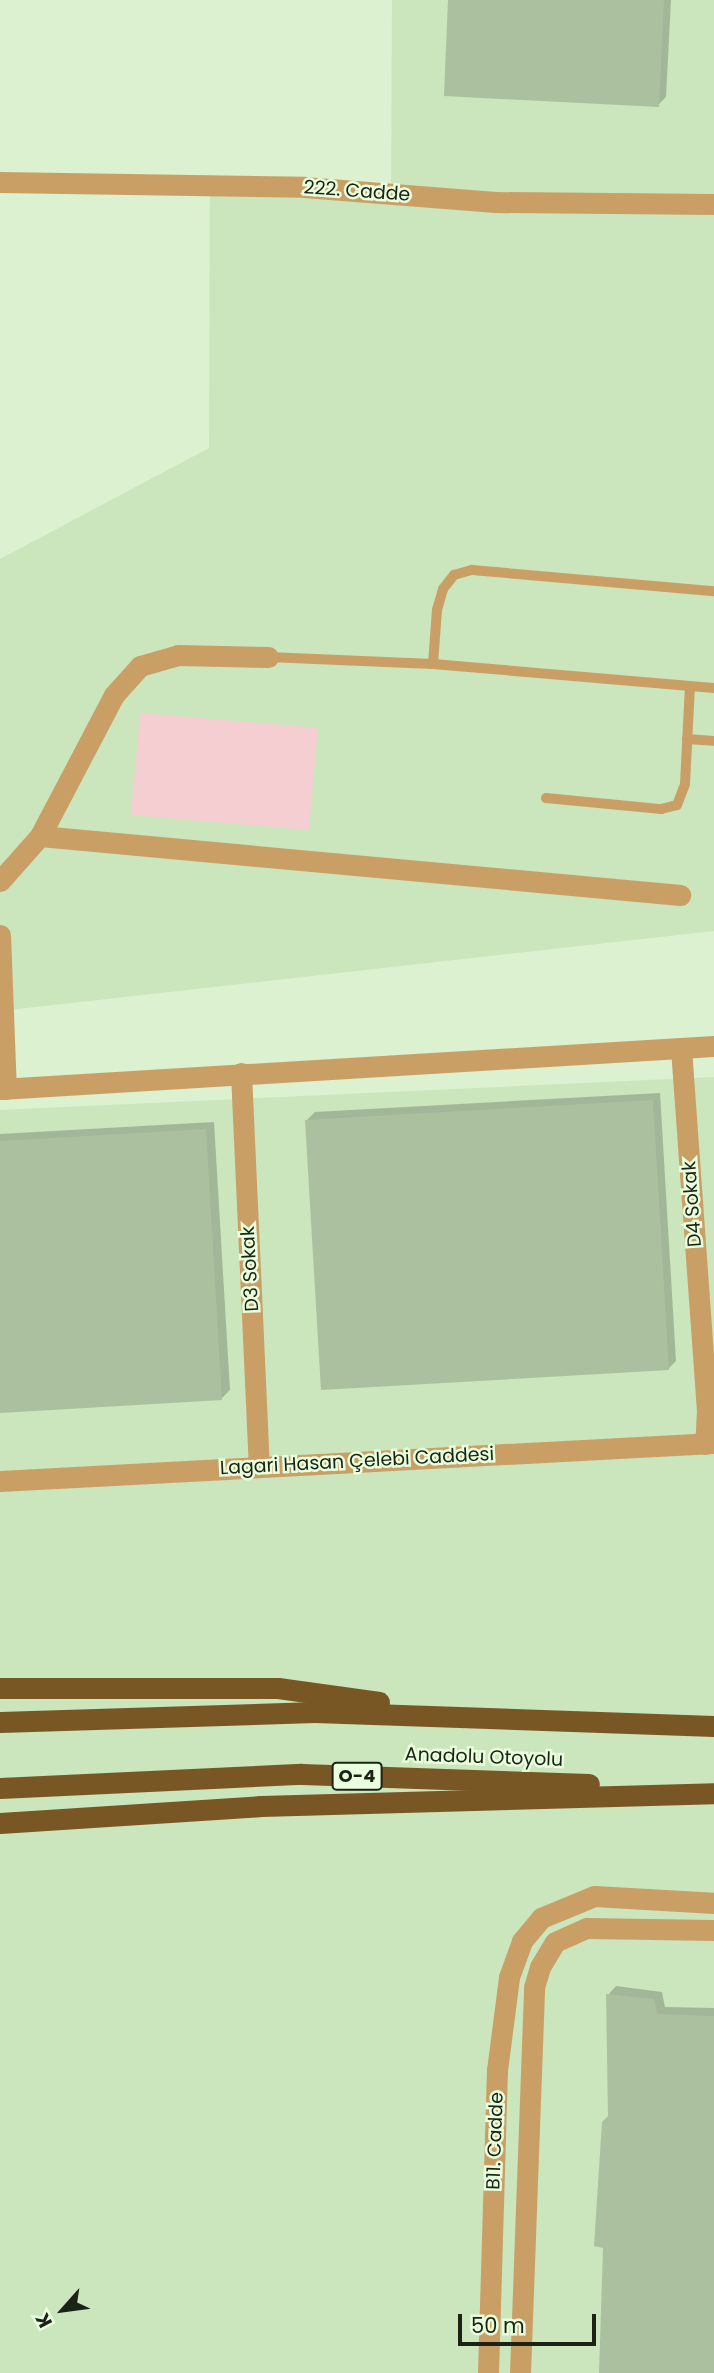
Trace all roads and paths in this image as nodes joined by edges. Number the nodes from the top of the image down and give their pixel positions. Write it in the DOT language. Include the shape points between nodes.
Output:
graph roads {
  1 [pos="0,182"];
  2 [pos="714,204"];
  3 [pos="714,591"];
  4 [pos="268,657"];
  5 [pos="433,664"];
  6 [pos="690,686"];
  7 [pos="714,688"];
  8 [pos="687,739"];
  9 [pos="714,741"];
  10 [pos="546,798"];
  11 [pos="40,836"];
  12 [pos="0,881"];
  13 [pos="680,895"];
  14 [pos="0,935"];
  15 [pos="714,1046"];
  16 [pos="681,1048"];
  17 [pos="241,1073"];
  18 [pos="3,1089"];
  19 [pos="709,1444"];
  20 [pos="259,1466"];
  21 [pos="0,1481"];
  22 [pos="0,1688"];
  23 [pos="474,1715"];
  24 [pos="0,1721"];
  25 [pos="714,1726"];
  26 [pos="0,1788"];
  27 [pos="714,1791"];
  28 [pos="0,1824"];
  29 [pos="714,1903"];
  30 [pos="714,1930"];
  31 [pos="488,2373"];
  32 [pos="520,2373"];
  1 -- 2 [label="street, 222. Cadde" via="304,187 495,202"];
  3 -- 5 [label="lane" via="472,570 454,575 443,589"];
  4 -- 5 [label="lane"];
  4 -- 11 [label="street" via="178,655 140,666 114,695"];
  5 -- 6 [label="lane"];
  6 -- 7 [label="lane"];
  6 -- 8 [label="lane"];
  8 -- 9 [label="lane"];
  8 -- 10 [label="lane" via="685,784 677,805 661,809"];
  11 -- 12 [label="street"];
  11 -- 13 [label="street"];
  14 -- 18 [label="street"];
  15 -- 16 [label="street"];
  16 -- 17 [label="street"];
  16 -- 19 [label="street, D4 Sokak"];
  17 -- 18 [label="street"];
  17 -- 20 [label="street, D3 Sokak"];
  19 -- 20 [label="street, Lagari Hasan Çelebi Caddesi"];
  20 -- 21 [label="street, Lagari Hasan Çelebi Caddesi"];
  22 -- 23 [label="highway" via="278,1688"];
  23 -- 24 [label="highway" via="301,1712"];
  23 -- 25 [label="highway"];
  26 -- 27 [label="highway, Anadolu Otoyolu / O-4" via="302,1774"];
  27 -- 28 [label="highway" via="261,1806"];
  29 -- 31 [label="street, B11. Cadde" via="594,1896 541,1918 522,1941 509,1978 497,2070"];
  30 -- 32 [label="street, B11. Cadde" via="587,1928 555,1942 534,1987"];
}
